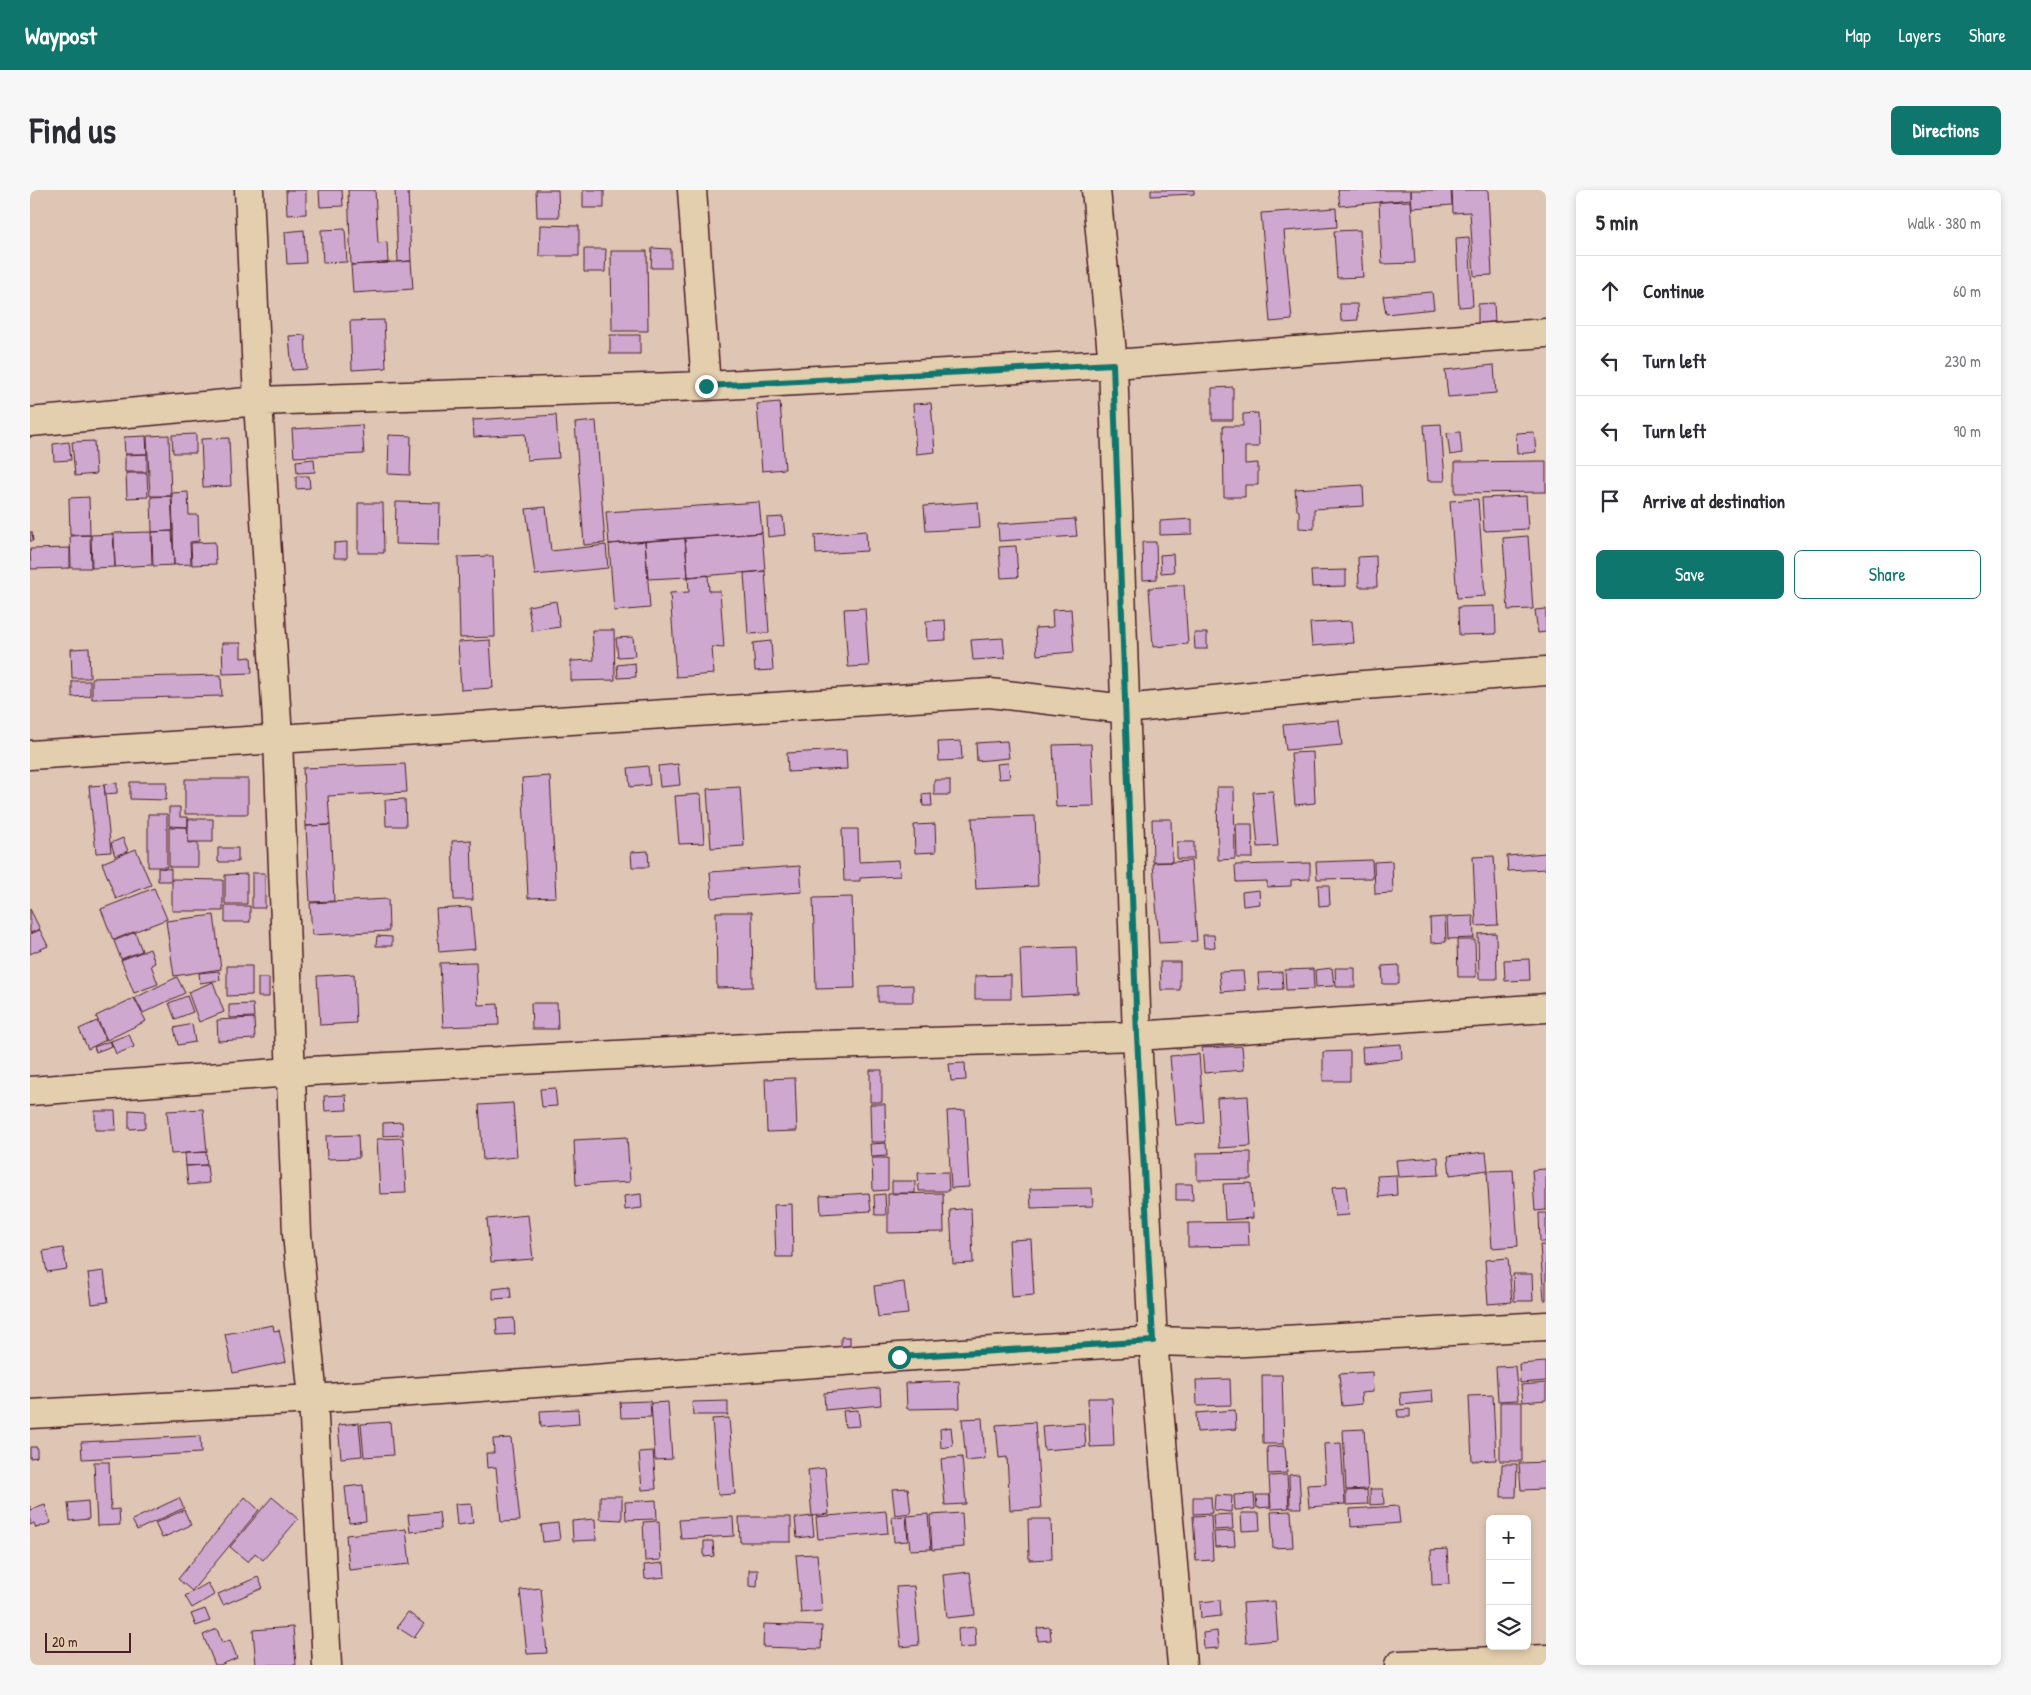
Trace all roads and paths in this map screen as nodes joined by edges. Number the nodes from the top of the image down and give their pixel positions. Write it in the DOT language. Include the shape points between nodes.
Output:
graph roads {
  1 [pos="249,190"];
  2 [pos="692,190"];
  3 [pos="1096,190"];
  4 [pos="1546,333"];
  5 [pos="1113,364"];
  6 [pos="706,386"];
  7 [pos="258,401"];
  8 [pos="30,422"];
  9 [pos="1546,671"];
  10 [pos="1125,708"];
  11 [pos="278,739"];
  12 [pos="30,755"];
  13 [pos="1546,1008"];
  14 [pos="1137,1036"];
  15 [pos="291,1072"];
  16 [pos="30,1091"];
  17 [pos="1546,1326"];
  18 [pos="1153,1341"];
  19 [pos="313,1399"];
  20 [pos="30,1414"];
  21 [pos="1546,1659"];
  22 [pos="327,1665"];
  23 [pos="1182,1665"];
  24 [pos="1400,1665"];
  1 -- 7 [label="street"];
  2 -- 6 [label="street"];
  3 -- 5 [label="street"];
  4 -- 5 [label="street"];
  5 -- 6 [label="street"];
  5 -- 10 [label="street"];
  6 -- 7 [label="street"];
  7 -- 8 [label="street"];
  7 -- 11 [label="street"];
  9 -- 10 [label="street"];
  10 -- 11 [label="street" via="990,693"];
  10 -- 14 [label="street"];
  11 -- 12 [label="street"];
  11 -- 15 [label="street"];
  13 -- 14 [label="street"];
  14 -- 15 [label="street" via="787,1046"];
  14 -- 18 [label="street"];
  15 -- 16 [label="street"];
  15 -- 19 [label="street" via="297,1234"];
  17 -- 18 [label="street" via="1228,1343"];
  18 -- 19 [label="street"];
  18 -- 23 [label="street"];
  19 -- 20 [label="street"];
  19 -- 22 [label="street"];
  21 -- 24 [label="street"];
}
